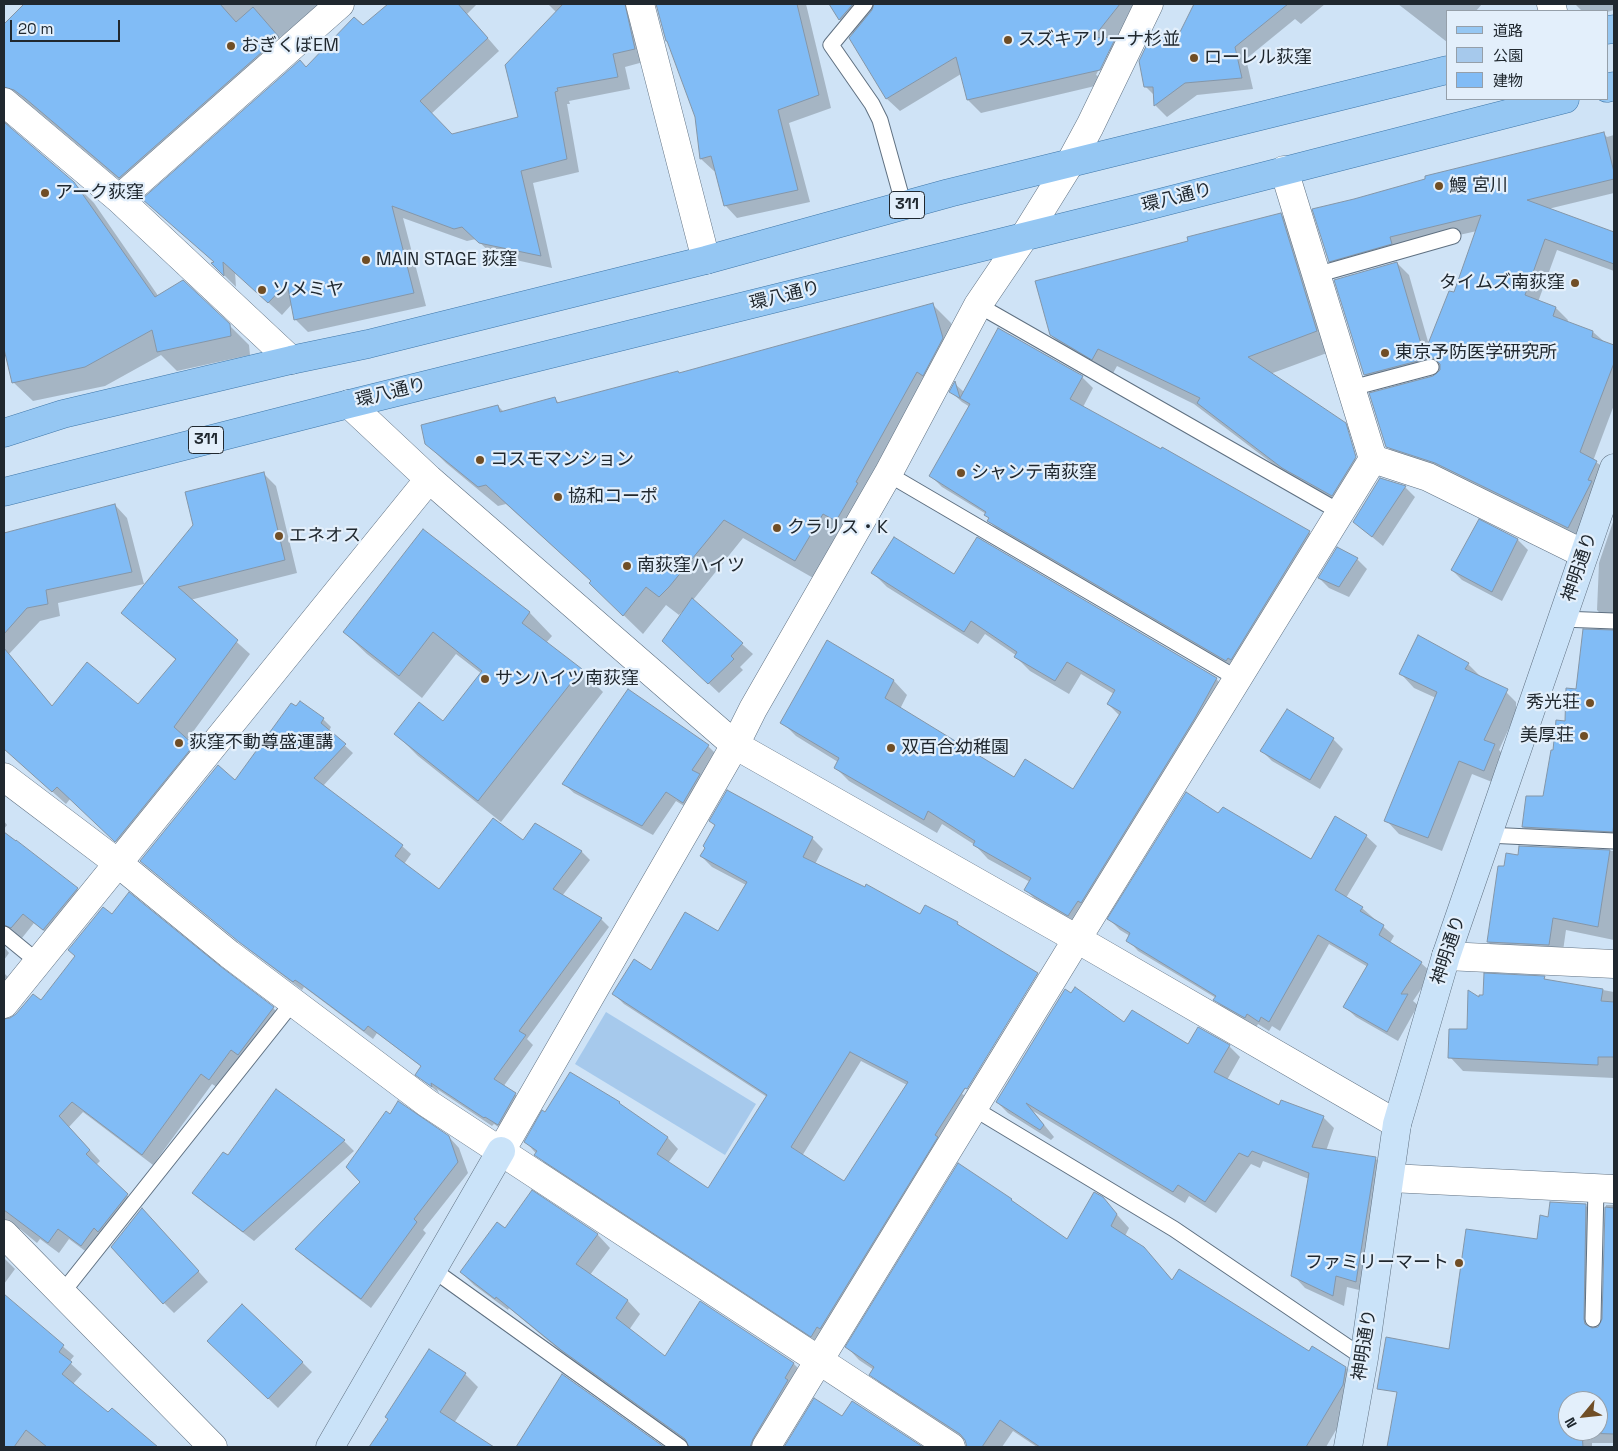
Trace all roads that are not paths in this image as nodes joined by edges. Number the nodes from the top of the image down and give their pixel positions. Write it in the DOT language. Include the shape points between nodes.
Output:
graph roads {
  1 [pos="340,4"];
  2 [pos="640,4"];
  3 [pos="865,4"];
  4 [pos="1149,4"];
  5 [pos="1446,70"];
  6 [pos="1561,100"];
  7 [pos="4,102"];
  8 [pos="1070,163"];
  9 [pos="1284,170"];
  10 [pos="119,199"];
  11 [pos="904,206"];
  12 [pos="1453,236"];
  13 [pos="1024,237"];
  14 [pos="706,260"];
  15 [pos="1316,275"];
  16 [pos="978,305"];
  17 [pos="292,360"];
  18 [pos="1431,367"];
  19 [pos="1352,388"];
  20 [pos="349,404"];
  21 [pos="4,432"];
  22 [pos="1373,459"];
  23 [pos="1614,468"];
  24 [pos="888,474"];
  25 [pos="429,479"];
  26 [pos="4,492"];
  27 [pos="1609,498"];
  28 [pos="1340,512"];
  29 [pos="1584,554"];
  30 [pos="1562,619"];
  31 [pos="1614,621"];
  32 [pos="1238,679"];
  33 [pos="735,745"];
  34 [pos="4,777"];
  35 [pos="1487,835"];
  36 [pos="1614,842"];
  37 [pos="119,864"];
  38 [pos="4,934"];
  39 [pos="1077,939"];
  40 [pos="1446,956"];
  41 [pos="38,962"];
  42 [pos="1614,964"];
  43 [pos="293,1002"];
  44 [pos="4,1004"];
  45 [pos="973,1108"];
  46 [pos="1397,1124"];
  47 [pos="501,1151"];
  48 [pos="1390,1178"];
  49 [pos="1605,1188"];
  50 [pos="4,1234"];
  51 [pos="432,1269"];
  52 [pos="62,1293"];
  53 [pos="1593,1318"];
  54 [pos="1364,1358"];
  55 [pos="818,1361"];
  56 [pos="213,1447"];
  57 [pos="330,1447"];
  58 [pos="680,1447"];
  59 [pos="766,1447"];
  60 [pos="951,1447"];
  61 [pos="1348,1447"];
  1 -- 10 [label="street"];
  2 -- 14 [label="street"];
  3 -- 11 [label="lane" via="831,45 880,120"];
  4 -- 8 [label="street"];
  5 -- 8 [label="main road, 311"];
  6 -- 9 [label="main road, 環八通り / 311"];
  7 -- 10 [label="street"];
  8 -- 11 [label="main road, 311"];
  8 -- 13 [label="street"];
  9 -- 13 [label="main road, 環八通り / 311"];
  9 -- 15 [label="street"];
  10 -- 17 [label="street"];
  11 -- 14 [label="main road, 311"];
  12 -- 15 [label="lane"];
  13 -- 16 [label="street"];
  13 -- 20 [label="main road, 環八通り / 311"];
  14 -- 17 [label="main road, 311"];
  15 -- 19 [label="street"];
  16 -- 24 [label="street"];
  16 -- 28 [label="lane"];
  17 -- 21 [label="main road, 311" via="63,414"];
  18 -- 19 [label="lane"];
  19 -- 22 [label="street"];
  20 -- 25 [label="street"];
  20 -- 26 [label="main road, 環八通り / 311"];
  22 -- 28 [label="street"];
  22 -- 29 [label="street" via="1428,477"];
  23 -- 27 [label="street, 神明通り"];
  24 -- 32 [label="lane"];
  24 -- 33 [label="street"];
  25 -- 33 [label="street"];
  25 -- 37 [label="street"];
  27 -- 29 [label="street, 神明通り"];
  28 -- 32 [label="street"];
  29 -- 30 [label="street, 神明通り"];
  30 -- 31 [label="lane"];
  30 -- 35 [label="street, 神明通り"];
  32 -- 39 [label="street"];
  33 -- 39 [label="street"];
  33 -- 47 [label="street"];
  34 -- 37 [label="street"];
  35 -- 36 [label="lane"];
  35 -- 40 [label="street, 神明通り"];
  37 -- 41 [label="street"];
  37 -- 43 [label="street"];
  38 -- 41 [label="lane"];
  39 -- 45 [label="street"];
  39 -- 46 [label="street"];
  40 -- 42 [label="street"];
  40 -- 46 [label="street, 神明通り"];
  41 -- 44 [label="street"];
  43 -- 47 [label="street" via="426,1103"];
  43 -- 52 [label="lane"];
  45 -- 54 [label="lane" via="1174,1229"];
  45 -- 55 [label="street"];
  46 -- 48 [label="street, 神明通り"];
  47 -- 51 [label="street"];
  47 -- 55 [label="street"];
  48 -- 49 [label="street"];
  48 -- 54 [label="street, 神明通り"];
  49 -- 53 [label="lane"];
  50 -- 52 [label="street"];
  51 -- 57 [label="street"];
  51 -- 58 [label="lane"];
  52 -- 56 [label="street"];
  54 -- 61 [label="street, 神明通り"];
  55 -- 59 [label="street"];
  55 -- 60 [label="street"];
}
